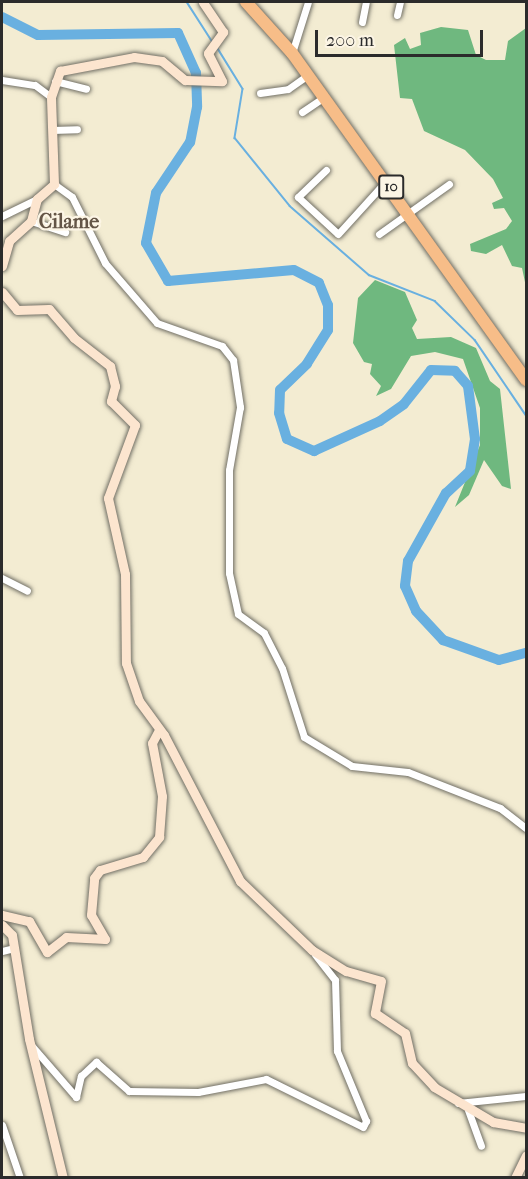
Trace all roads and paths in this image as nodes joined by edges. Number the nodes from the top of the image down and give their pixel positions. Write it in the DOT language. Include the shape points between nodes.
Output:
graph roads {
  1 [pos="202,2"];
  2 [pos="246,2"];
  3 [pos="308,2"];
  4 [pos="366,2"];
  5 [pos="400,2"];
  6 [pos="397,15"];
  7 [pos="362,22"];
  8 [pos="292,53"];
  9 [pos="308,75"];
  10 [pos="2,80"];
  11 [pos="55,81"];
  12 [pos="86,89"];
  13 [pos="260,93"];
  14 [pos="51,97"];
  15 [pos="324,98"];
  16 [pos="302,112"];
  17 [pos="77,129"];
  18 [pos="52,130"];
  19 [pos="326,170"];
  20 [pos="386,181"];
  21 [pos="54,184"];
  22 [pos="449,184"];
  23 [pos="37,199"];
  24 [pos="410,212"];
  25 [pos="2,216"];
  26 [pos="31,221"];
  27 [pos="66,232"];
  28 [pos="379,234"];
  29 [pos="2,266"];
  30 [pos="2,292"];
  31 [pos="526,380"];
  32 [pos="2,578"];
  33 [pos="27,591"];
  34 [pos="159,730"];
  35 [pos="526,828"];
  36 [pos="2,915"];
  37 [pos="2,925"];
  38 [pos="14,948"];
  39 [pos="312,950"];
  40 [pos="2,951"];
  41 [pos="31,1045"];
  42 [pos="526,1096"];
  43 [pos="456,1103"];
  44 [pos="468,1110"];
  45 [pos="2,1125"];
  46 [pos="526,1128"];
  47 [pos="481,1146"];
  48 [pos="526,1155"];
  49 [pos="20,1178"];
  50 [pos="63,1178"];
  51 [pos="515,1178"];
  1 -- 11 [label="street" via="223,32 210,60 224,79 204,83 185,80 162,61 134,57 62,69"];
  2 -- 8 [label="highway, 10"];
  3 -- 8 [label="street"];
  4 -- 7 [label="street"];
  5 -- 6 [label="street"];
  8 -- 9 [label="highway, 10"];
  9 -- 13 [label="street" via="288,89"];
  9 -- 15 [label="highway, 10"];
  10 -- 14 [label="street" via="35,85"];
  11 -- 12 [label="street"];
  11 -- 14 [label="street"];
  14 -- 18 [label="street"];
  15 -- 16 [label="street"];
  15 -- 20 [label="highway, 10"];
  17 -- 18 [label="street"];
  18 -- 21 [label="street"];
  19 -- 20 [label="street" via="298,197 338,234"];
  20 -- 24 [label="highway, 10"];
  21 -- 23 [label="street"];
  21 -- 35 [label="street" via="72,196 105,263 157,323 222,346 234,360 240,407 229,470 229,573 238,614 264,633 282,668 304,736 352,766 408,772 500,808"];
  22 -- 24 [label="street"];
  23 -- 25 [label="street"];
  23 -- 26 [label="street"];
  24 -- 28 [label="street"];
  24 -- 31 [label="highway, 10"];
  26 -- 27 [label="street"];
  26 -- 29 [label="street" via="9,241"];
  30 -- 34 [label="street" via="17,310 49,309 74,338 110,366 115,386 111,401 135,425 113,479 109,514 125,574 126,663 139,701"];
  32 -- 33 [label="street"];
  34 -- 36 [label="street" via="152,743 162,796 159,837 143,857 100,870 94,878 91,915 105,939 66,937 47,952 29,921"];
  34 -- 39 [label="street" via="248,892"];
  37 -- 38 [label="street" via="12,933"];
  38 -- 40 [label="street"];
  38 -- 41 [label="street"];
  39 -- 41 [label="street" via="335,980 337,1051 366,1121 363,1127 266,1079 198,1092 129,1091 96,1062 81,1076 76,1097"];
  39 -- 43 [label="street" via="346,971 381,981 377,1017 400,1027 410,1039 414,1067"];
  41 -- 50 [label="street"];
  42 -- 43 [label="street"];
  43 -- 44 [label="street"];
  44 -- 46 [label="street"];
  44 -- 47 [label="street"];
  45 -- 49 [label="street"];
  48 -- 51 [label="street"];
}
